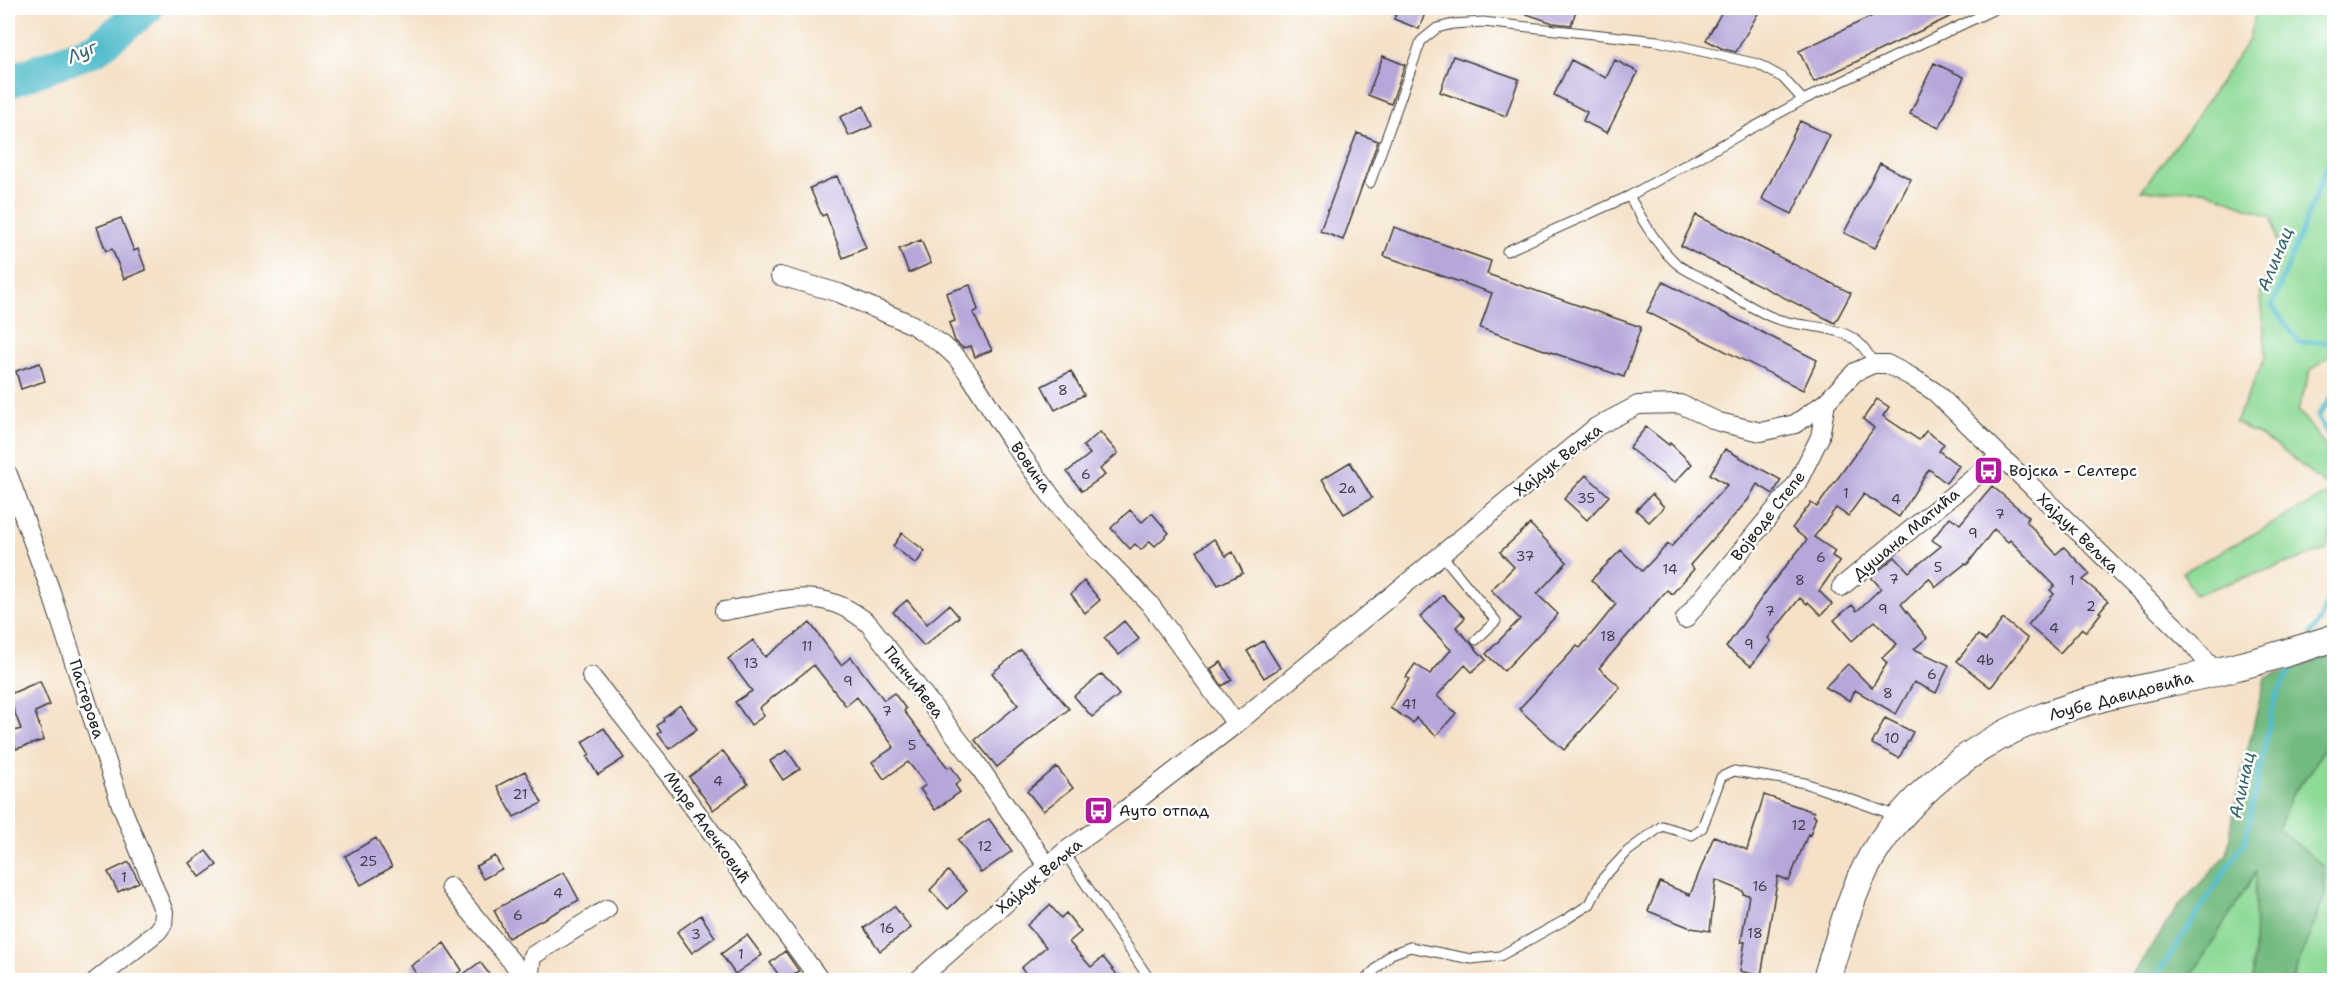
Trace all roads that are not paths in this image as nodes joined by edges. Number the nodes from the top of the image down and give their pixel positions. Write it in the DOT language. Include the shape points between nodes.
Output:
graph roads {
  1 [pos="1997,8"];
  2 [pos="1803,100"];
  3 [pos="1370,183"];
  4 [pos="1629,196"];
  5 [pos="1507,251"];
  6 [pos="780,276"];
  7 [pos="1873,364"];
  8 [pos="1826,402"];
  9 [pos="1999,457"];
  10 [pos="8,474"];
  11 [pos="1441,554"];
  12 [pos="1841,587"];
  13 [pos="724,611"];
  14 [pos="1685,619"];
  15 [pos="2333,638"];
  16 [pos="1476,640"];
  17 [pos="2215,672"];
  18 [pos="591,676"];
  19 [pos="1236,724"];
  20 [pos="1901,817"];
  21 [pos="1064,852"];
  22 [pos="1048,867"];
  23 [pos="450,887"];
  24 [pos="607,909"];
  25 [pos="97,981"];
  26 [pos="528,981"];
  27 [pos="820,981"];
  28 [pos="918,981"];
  29 [pos="1150,981"];
  30 [pos="1365,981"];
  31 [pos="1826,981"];
  1 -- 2 [label="lane"];
  2 -- 3 [label="lane" via="1771,70 1701,49 1494,23 1453,24 1432,31 1421,41"];
  2 -- 4 [label="lane"];
  4 -- 5 [label="lane"];
  4 -- 7 [label="lane" via="1654,238 1677,264 1768,316 1848,334 1863,346"];
  6 -- 19 [label="street, Вовина" via="839,292 911,324 957,358 1047,492 1149,603"];
  7 -- 8 [label="street, Хајдук Вељка" via="1855,372"];
  7 -- 9 [label="street, Хајдук Вељка" via="1887,364 1935,392"];
  8 -- 11 [label="street, Хајдук Вељка" via="1795,424 1761,432 1719,422 1680,404 1638,405 1596,427"];
  8 -- 14 [label="street, Војводе Степе" via="1820,436 1797,483"];
  9 -- 12 [label="street, Душана Матића"];
  9 -- 17 [label="street, Хајдук Вељка" via="2190,641"];
  10 -- 25 [label="street, Пастерова" via="122,805 164,912 158,931"];
  11 -- 16 [label="lane" via="1496,621"];
  11 -- 19 [label="street, Хајдук Вељка"];
  13 -- 22 [label="street, Панчићева" via="810,597 833,602 857,614 869,624 975,761"];
  15 -- 17 [label="main road, Љубе Давидовића"];
  17 -- 20 [label="main road, Љубе Давидовића" via="2074,706 2018,727 1959,763"];
  18 -- 27 [label="street, Мире Алечковић" via="673,780"];
  19 -- 21 [label="street, Хајдук Вељка"];
  20 -- 30 [label="lane" via="1805,783 1734,771 1721,777 1702,828 1692,835 1662,826 1628,851 1603,878 1590,904 1565,920 1500,956 1471,959 1410,947 1391,954"];
  20 -- 31 [label="main road, Љубе Давидовића" via="1878,846 1859,884"];
  21 -- 22 [label="street, Хајдук Вељка"];
  21 -- 29 [label="lane"];
  22 -- 28 [label="street, Хајдук Вељка"];
  23 -- 26 [label="street"];
  24 -- 26 [label="street" via="532,956"];
}
